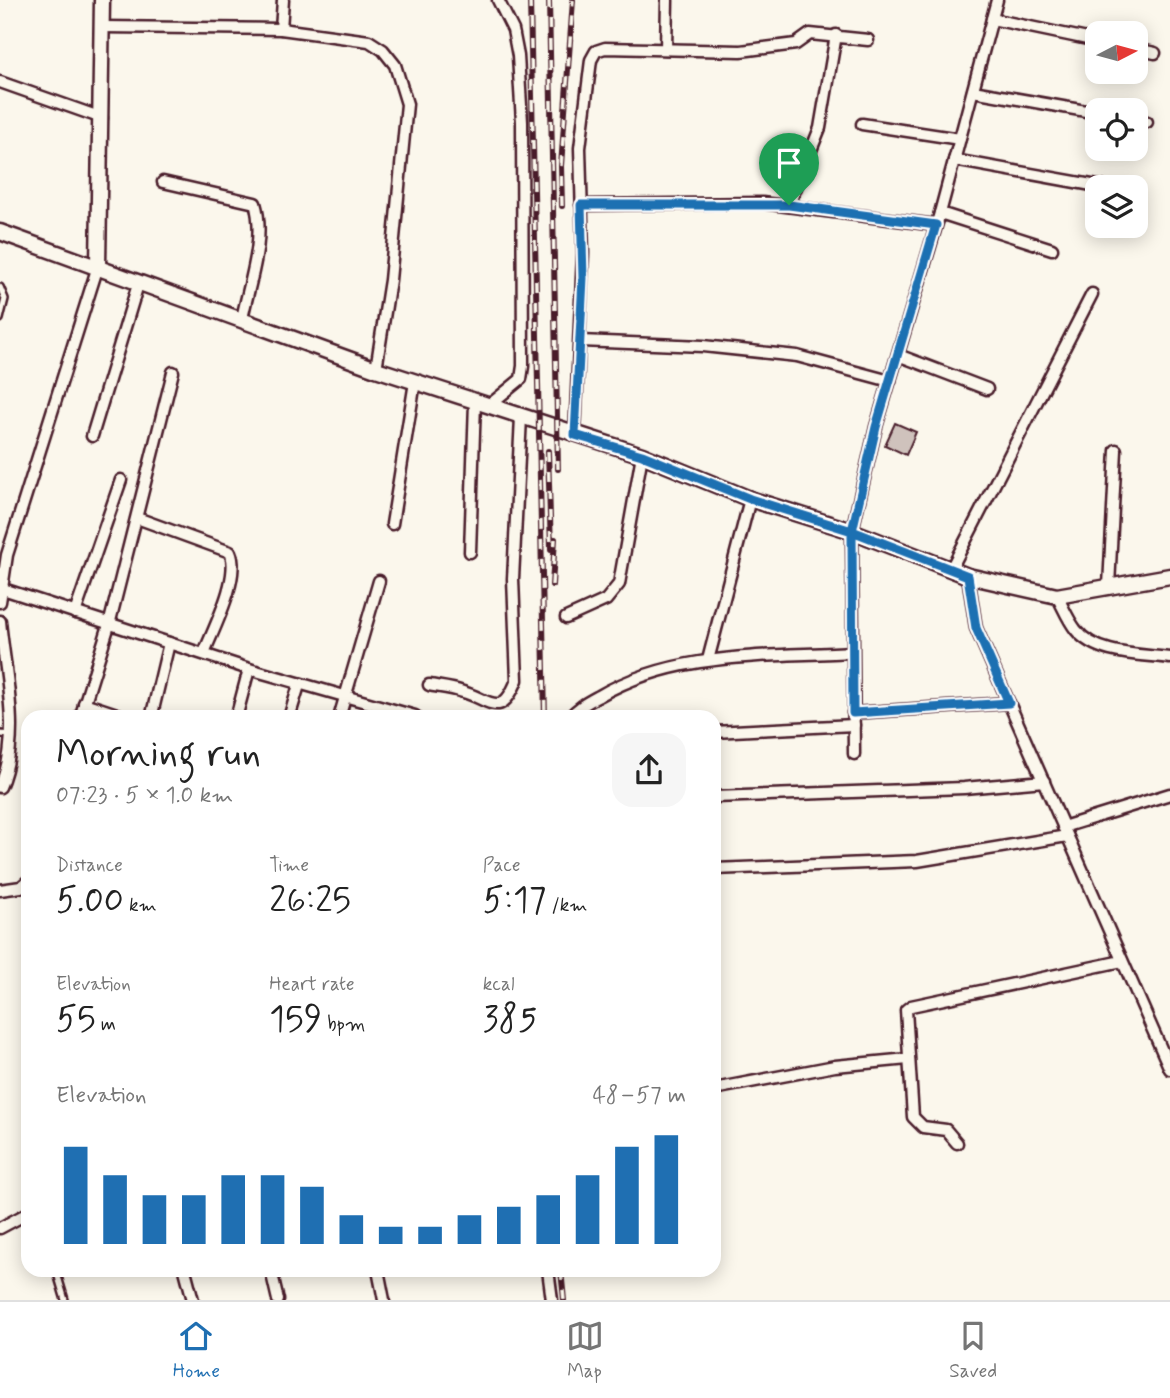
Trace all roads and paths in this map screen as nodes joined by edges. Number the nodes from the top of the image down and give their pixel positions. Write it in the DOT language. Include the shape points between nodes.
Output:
graph roads {
  1 [pos="102,0"];
  2 [pos="283,0"];
  3 [pos="498,0"];
  4 [pos="667,0"];
  5 [pos="996,0"];
  6 [pos="992,19"];
  7 [pos="102,27"];
  8 [pos="281,29"];
  9 [pos="836,36"];
  10 [pos="1085,38"];
  11 [pos="868,40"];
  12 [pos="666,49"];
  13 [pos="1148,52"];
  14 [pos="1155,54"];
  15 [pos="0,82"];
  16 [pos="973,91"];
  17 [pos="1085,111"];
  18 [pos="102,118"];
  19 [pos="862,124"];
  20 [pos="960,139"];
  21 [pos="954,160"];
  22 [pos="163,182"];
  23 [pos="1085,184"];
  24 [pos="581,205"];
  25 [pos="789,205"];
  26 [pos="940,213"];
  27 [pos="936,225"];
  28 [pos="0,232"];
  29 [pos="1052,249"];
  30 [pos="98,266"];
  31 [pos="139,281"];
  32 [pos="0,286"];
  33 [pos="1092,294"];
  34 [pos="0,319"];
  35 [pos="242,319"];
  36 [pos="580,341"];
  37 [pos="898,355"];
  38 [pos="376,369"];
  39 [pos="173,373"];
  40 [pos="890,381"];
  41 [pos="415,382"];
  42 [pos="987,389"];
  43 [pos="482,404"];
  44 [pos="521,417"];
  45 [pos="575,435"];
  46 [pos="92,436"];
  47 [pos="1116,450"];
  48 [pos="642,455"];
  49 [pos="121,480"];
  50 [pos="750,499"];
  51 [pos="137,518"];
  52 [pos="392,524"];
  53 [pos="852,531"];
  54 [pos="470,552"];
  55 [pos="951,569"];
  56 [pos="968,576"];
  57 [pos="1170,576"];
  58 [pos="379,581"];
  59 [pos="1109,586"];
  60 [pos="0,588"];
  61 [pos="1057,596"];
  62 [pos="0,602"];
  63 [pos="75,613"];
  64 [pos="566,618"];
  65 [pos="0,621"];
  66 [pos="109,625"];
  67 [pos="169,643"];
  68 [pos="852,652"];
  69 [pos="204,653"];
  70 [pos="1170,657"];
  71 [pos="708,660"];
  72 [pos="249,669"];
  73 [pos="299,685"];
  74 [pos="429,685"];
  75 [pos="345,697"];
  76 [pos="84,703"];
  77 [pos="1009,703"];
  78 [pos="82,710"];
  79 [pos="105,710"];
  80 [pos="153,710"];
  81 [pos="238,710"];
  82 [pos="291,710"];
  83 [pos="341,710"];
  84 [pos="393,710"];
  85 [pos="575,710"];
  86 [pos="853,713"];
  87 [pos="854,725"];
  88 [pos="721,732"];
  89 [pos="0,734"];
  90 [pos="12,736"];
  91 [pos="854,754"];
  92 [pos="1044,781"];
  93 [pos="0,787"];
  94 [pos="1170,794"];
  95 [pos="721,797"];
  96 [pos="1065,831"];
  97 [pos="721,869"];
  98 [pos="21,887"];
  99 [pos="0,890"];
  100 [pos="1122,961"];
  101 [pos="1165,1041"];
  102 [pos="908,1059"];
  103 [pos="1170,1069"];
  104 [pos="721,1088"];
  105 [pos="957,1143"];
  106 [pos="21,1217"];
  107 [pos="0,1228"];
  108 [pos="58,1277"];
  109 [pos="187,1277"];
  110 [pos="273,1277"];
  111 [pos="379,1277"];
  112 [pos="549,1277"];
  113 [pos="65,1300"];
  114 [pos="193,1300"];
  115 [pos="278,1300"];
  116 [pos="384,1300"];
  117 [pos="552,1300"];
  1 -- 7 [label="street"];
  2 -- 8 [label="street"];
  3 -- 43 [label="street" via="513,30 518,56 523,366 521,379"];
  4 -- 12 [label="street"];
  5 -- 6 [label="street"];
  6 -- 10 [label="street"];
  6 -- 16 [label="street"];
  7 -- 8 [label="street"];
  7 -- 18 [label="street"];
  8 -- 38 [label="street" via="369,41 383,50 402,82 407,104 390,280"];
  9 -- 11 [label="street"];
  9 -- 12 [label="street" via="810,34 796,44 741,51"];
  9 -- 25 [label="street" via="820,128"];
  12 -- 24 [label="street" via="605,48 596,51 591,60 580,148"];
  13 -- 14 [label="street"];
  15 -- 18 [label="street"];
  16 -- 17 [label="street"];
  16 -- 20 [label="street"];
  18 -- 30 [label="street"];
  19 -- 20 [label="street"];
  20 -- 21 [label="street"];
  21 -- 23 [label="street"];
  21 -- 26 [label="street"];
  22 -- 35 [label="street" via="255,203 258,236"];
  24 -- 25 [label="street"];
  24 -- 36 [label="street"];
  25 -- 27 [label="street"];
  26 -- 27 [label="street"];
  26 -- 29 [label="street"];
  27 -- 37 [label="street"];
  28 -- 30 [label="street"];
  30 -- 31 [label="street"];
  30 -- 60 [label="street"];
  31 -- 35 [label="street"];
  31 -- 46 [label="street"];
  32 -- 34 [label="lane" via="5,299"];
  33 -- 55 [label="street"];
  35 -- 38 [label="street"];
  36 -- 40 [label="street" via="797,356"];
  36 -- 45 [label="street"];
  37 -- 40 [label="street"];
  37 -- 42 [label="street"];
  38 -- 41 [label="street"];
  39 -- 51 [label="street"];
  40 -- 53 [label="street"];
  41 -- 43 [label="street"];
  41 -- 52 [label="street"];
  43 -- 44 [label="street"];
  43 -- 54 [label="street"];
  44 -- 45 [label="street"];
  44 -- 74 [label="street" via="513,579 517,680 504,702 485,704 465,692"];
  45 -- 48 [label="street"];
  47 -- 59 [label="street"];
  48 -- 50 [label="street"];
  48 -- 64 [label="street" via="619,584 606,600"];
  49 -- 63 [label="street"];
  50 -- 53 [label="street"];
  50 -- 71 [label="street"];
  51 -- 66 [label="street"];
  51 -- 69 [label="street" via="230,552 234,562 231,580"];
  53 -- 55 [label="street"];
  53 -- 68 [label="street"];
  55 -- 56 [label="street"];
  56 -- 61 [label="street"];
  56 -- 77 [label="street" via="976,628"];
  57 -- 59 [label="street"];
  58 -- 75 [label="street"];
  59 -- 61 [label="street"];
  60 -- 62 [label="street"];
  60 -- 63 [label="street"];
  61 -- 70 [label="street" via="1075,629 1094,644"];
  63 -- 66 [label="street"];
  65 -- 90 [label="street"];
  66 -- 67 [label="street"];
  66 -- 76 [label="street"];
  67 -- 69 [label="street"];
  67 -- 80 [label="street"];
  68 -- 71 [label="street"];
  68 -- 86 [label="street"];
  69 -- 72 [label="street"];
  71 -- 85 [label="street" via="647,673"];
  72 -- 73 [label="street"];
  72 -- 81 [label="street"];
  73 -- 75 [label="street"];
  73 -- 82 [label="street"];
  75 -- 83 [label="street"];
  75 -- 84 [label="street"];
  76 -- 78 [label="street"];
  76 -- 79 [label="street"];
  77 -- 86 [label="street"];
  77 -- 92 [label="street"];
  86 -- 87 [label="street"];
  87 -- 88 [label="street"];
  87 -- 91 [label="street"];
  89 -- 90 [label="lane"];
  90 -- 93 [label="street"];
  92 -- 95 [label="street"];
  92 -- 96 [label="street"];
  94 -- 96 [label="street"];
  96 -- 97 [label="street" via="916,861"];
  96 -- 100 [label="street"];
  98 -- 99 [label="street"];
  100 -- 101 [label="street"];
  100 -- 102 [label="street" via="911,1006 905,1016"];
  101 -- 103 [label="street"];
  102 -- 104 [label="street" via="835,1066"];
  102 -- 105 [label="street" via="916,1123 946,1130"];
  106 -- 107 [label="street"];
  108 -- 113 [label="lane"];
  109 -- 114 [label="street"];
  110 -- 115 [label="street"];
  111 -- 116 [label="street"];
  112 -- 117 [label="street"];
}
